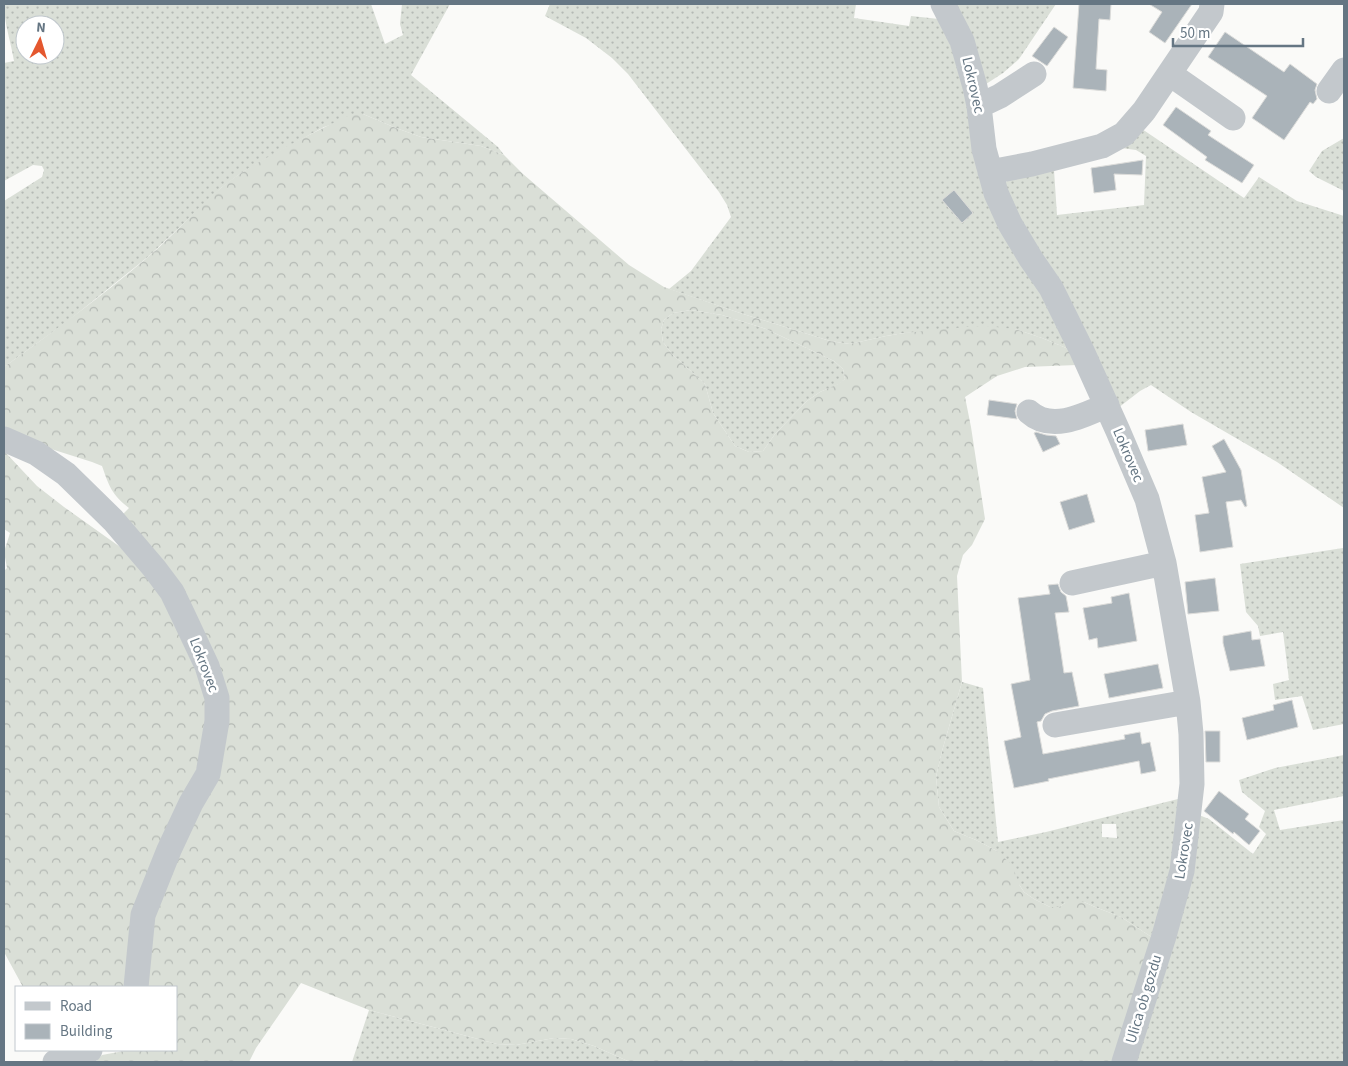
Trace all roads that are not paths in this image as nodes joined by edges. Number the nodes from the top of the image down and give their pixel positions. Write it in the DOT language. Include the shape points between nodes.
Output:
graph roads {
  1 [pos="943,4"];
  2 [pos="1212,4"];
  3 [pos="1344,70"];
  4 [pos="1034,74"];
  5 [pos="1170,74"];
  6 [pos="1328,91"];
  7 [pos="979,106"];
  8 [pos="1233,118"];
  9 [pos="990,172"];
  10 [pos="1107,405"];
  11 [pos="1029,412"];
  12 [pos="4,439"];
  13 [pos="1164,563"];
  14 [pos="1072,583"];
  15 [pos="1188,702"];
  16 [pos="1055,724"];
  17 [pos="1164,936"];
  18 [pos="136,986"];
  19 [pos="87,1051"];
  20 [pos="54,1062"];
  21 [pos="1124,1062"];
  1 -- 7 [label="street, Lokrovec" via="962,41"];
  2 -- 5 [label="street" via="1211,12"];
  3 -- 6 [label="street"];
  4 -- 7 [label="street"];
  5 -- 8 [label="street"];
  5 -- 9 [label="street" via="1124,134 1102,146"];
  7 -- 9 [label="street, Lokrovec"];
  9 -- 10 [label="street, Lokrovec" via="1010,224 1050,288"];
  10 -- 11 [label="street" via="1065,421 1048,421"];
  10 -- 13 [label="street, Lokrovec" via="1147,499"];
  12 -- 18 [label="street, Lokrovec" via="36,454 66,474 113,520 154,568 172,592 217,698 208,774 169,850 143,915"];
  13 -- 14 [label="street"];
  13 -- 15 [label="street, Lokrovec"];
  15 -- 16 [label="street"];
  15 -- 17 [label="street, Lokrovec" via="1192,784 1188,828 1182,871"];
  17 -- 21 [label="street, Ulica ob gozdu"];
  19 -- 20 [label="street"];
}
